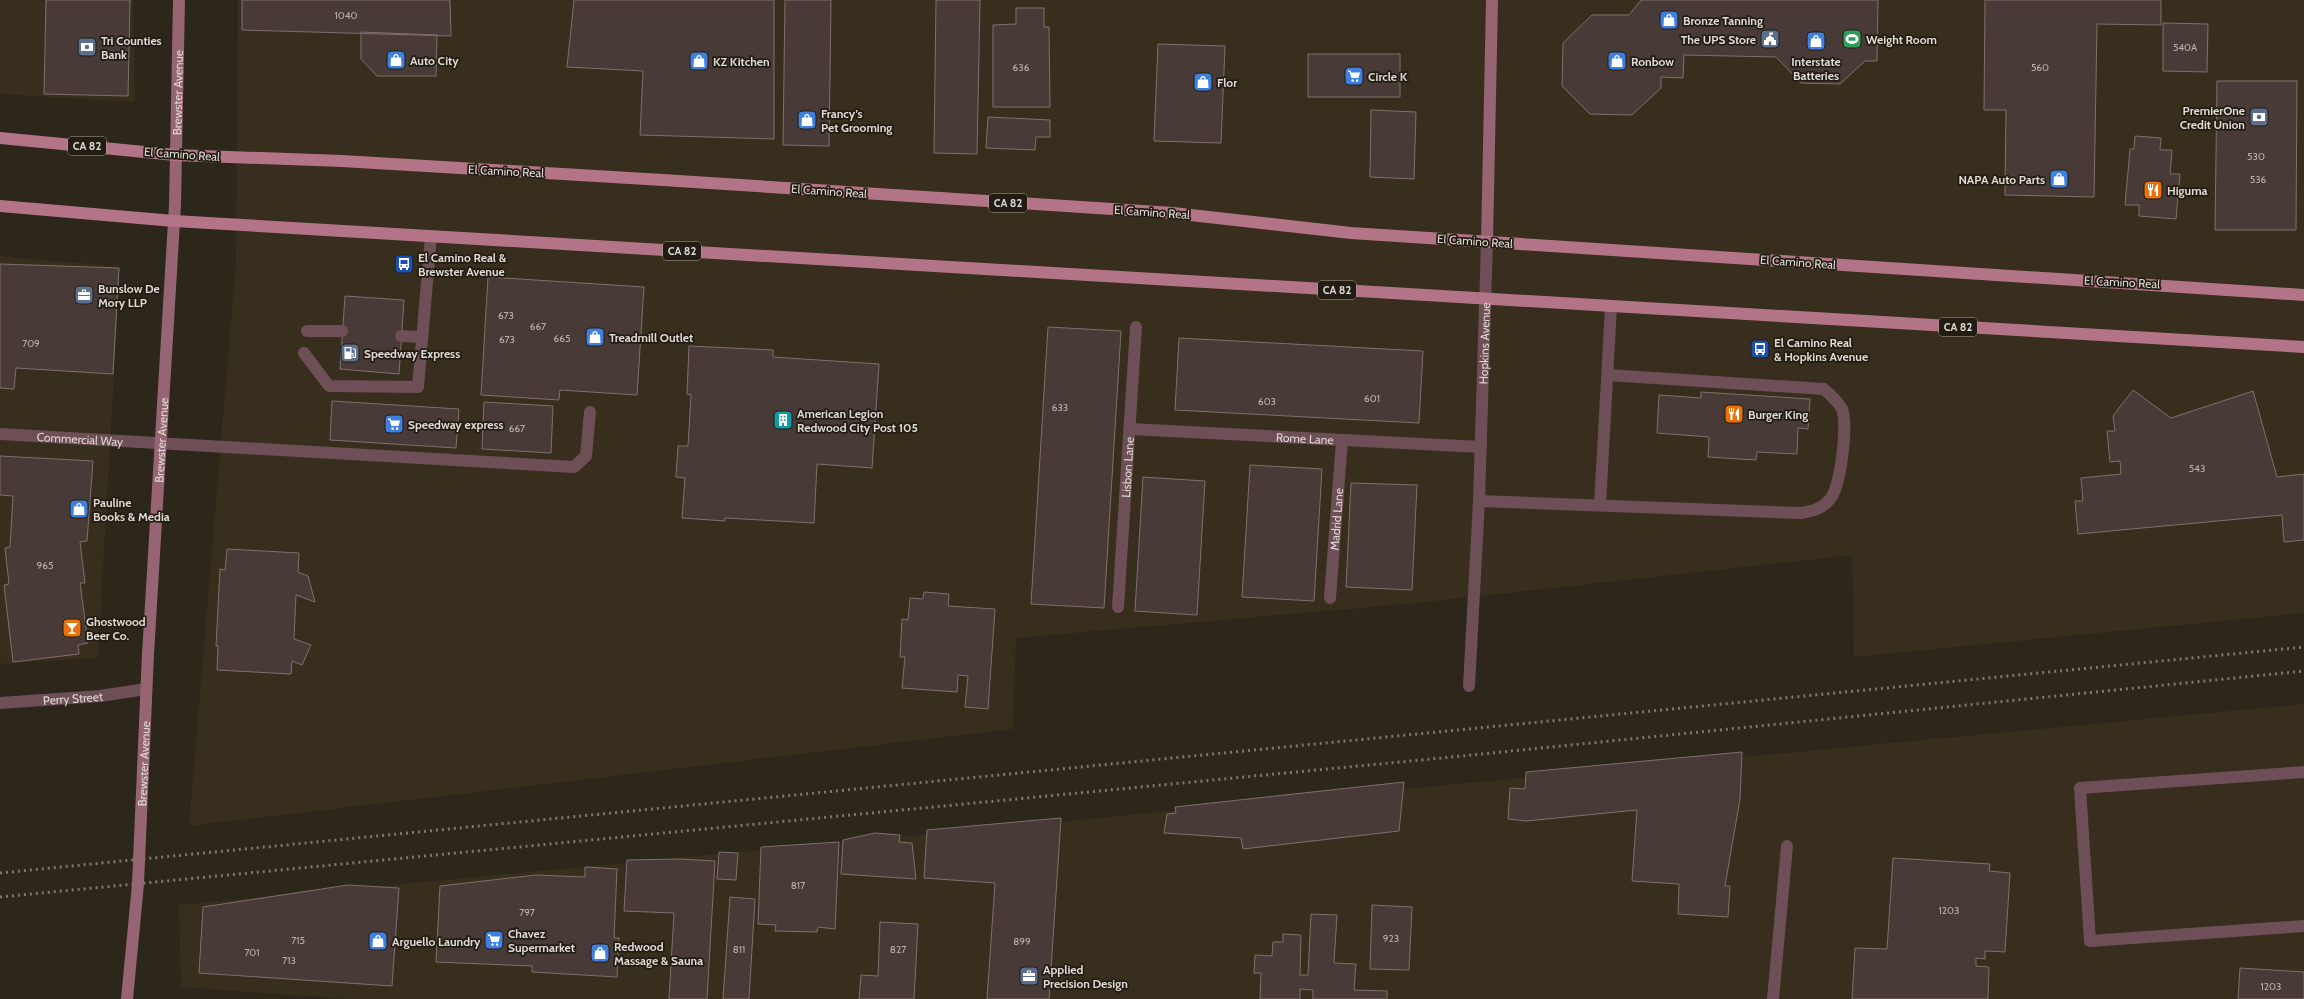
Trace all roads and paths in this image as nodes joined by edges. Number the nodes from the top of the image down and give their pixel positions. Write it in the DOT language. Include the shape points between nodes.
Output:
graph roads {
  1 [pos="178,0"];
  2 [pos="1492,0"];
  3 [pos="0,138"];
  4 [pos="175,155"];
  5 [pos="0,206"];
  6 [pos="174,221"];
  7 [pos="431,236"];
  8 [pos="1487,241"];
  9 [pos="2304,294"];
  10 [pos="1485,299"];
  11 [pos="1611,307"];
  12 [pos="1136,327"];
  13 [pos="307,331"];
  14 [pos="342,331"];
  15 [pos="401,336"];
  16 [pos="422,337"];
  17 [pos="2304,347"];
  18 [pos="304,353"];
  19 [pos="1608,375"];
  20 [pos="590,412"];
  21 [pos="1130,429"];
  22 [pos="0,434"];
  23 [pos="1342,440"];
  24 [pos="161,443"];
  25 [pos="1480,447"];
  26 [pos="1479,501"];
  27 [pos="1600,505"];
  28 [pos="1330,598"];
  29 [pos="1118,608"];
  30 [pos="1469,686"];
  31 [pos="146,689"];
  32 [pos="0,703"];
  33 [pos="2304,772"];
  34 [pos="1787,846"];
  35 [pos="2304,926"];
  36 [pos="127,999"];
  37 [pos="1773,999"];
  1 -- 4 [label="street, Brewster Avenue"];
  2 -- 8 [label="street, Hopkins Avenue"];
  3 -- 4 [label="main road, El Camino Real / CA 82"];
  4 -- 6 [label="street, Brewster Avenue"];
  4 -- 8 [label="main road, El Camino Real / CA 82" via="366,163 1173,213 1351,233"];
  5 -- 6 [label="main road, CA 82"];
  6 -- 7 [label="main road, CA 82"];
  6 -- 24 [label="street, Brewster Avenue"];
  7 -- 10 [label="main road, CA 82"];
  7 -- 16 [label="street"];
  8 -- 9 [label="main road, El Camino Real / CA 82"];
  8 -- 10 [label="street, Hopkins Avenue"];
  10 -- 11 [label="main road, CA 82"];
  10 -- 25 [label="street, Hopkins Avenue"];
  11 -- 17 [label="main road, CA 82"];
  11 -- 19 [label="street"];
  12 -- 21 [label="street, Lisbon Lane"];
  13 -- 14 [label="street"];
  15 -- 16 [label="street"];
  16 -- 18 [label="street" via="418,387 329,386"];
  19 -- 27 [label="street"];
  19 -- 27 [label="street" via="1824,389 1842,410 1845,427 1837,487 1831,499 1819,509 1801,514"];
  20 -- 24 [label="street, Commercial Way" via="586,456 574,467"];
  21 -- 23 [label="street, Rome Lane"];
  21 -- 29 [label="street, Lisbon Lane"];
  22 -- 24 [label="street, Commercial Way"];
  23 -- 25 [label="street, Rome Lane"];
  23 -- 28 [label="street, Madrid Lane"];
  24 -- 31 [label="street, Brewster Avenue"];
  25 -- 26 [label="street, Hopkins Avenue"];
  26 -- 27 [label="street"];
  26 -- 30 [label="street, Hopkins Avenue"];
  31 -- 32 [label="street, Perry Street" via="100,696"];
  31 -- 36 [label="street, Brewster Avenue" via="138,884"];
  33 -- 35 [label="street" via="2080,788 2090,941"];
  34 -- 37 [label="street"];
}
